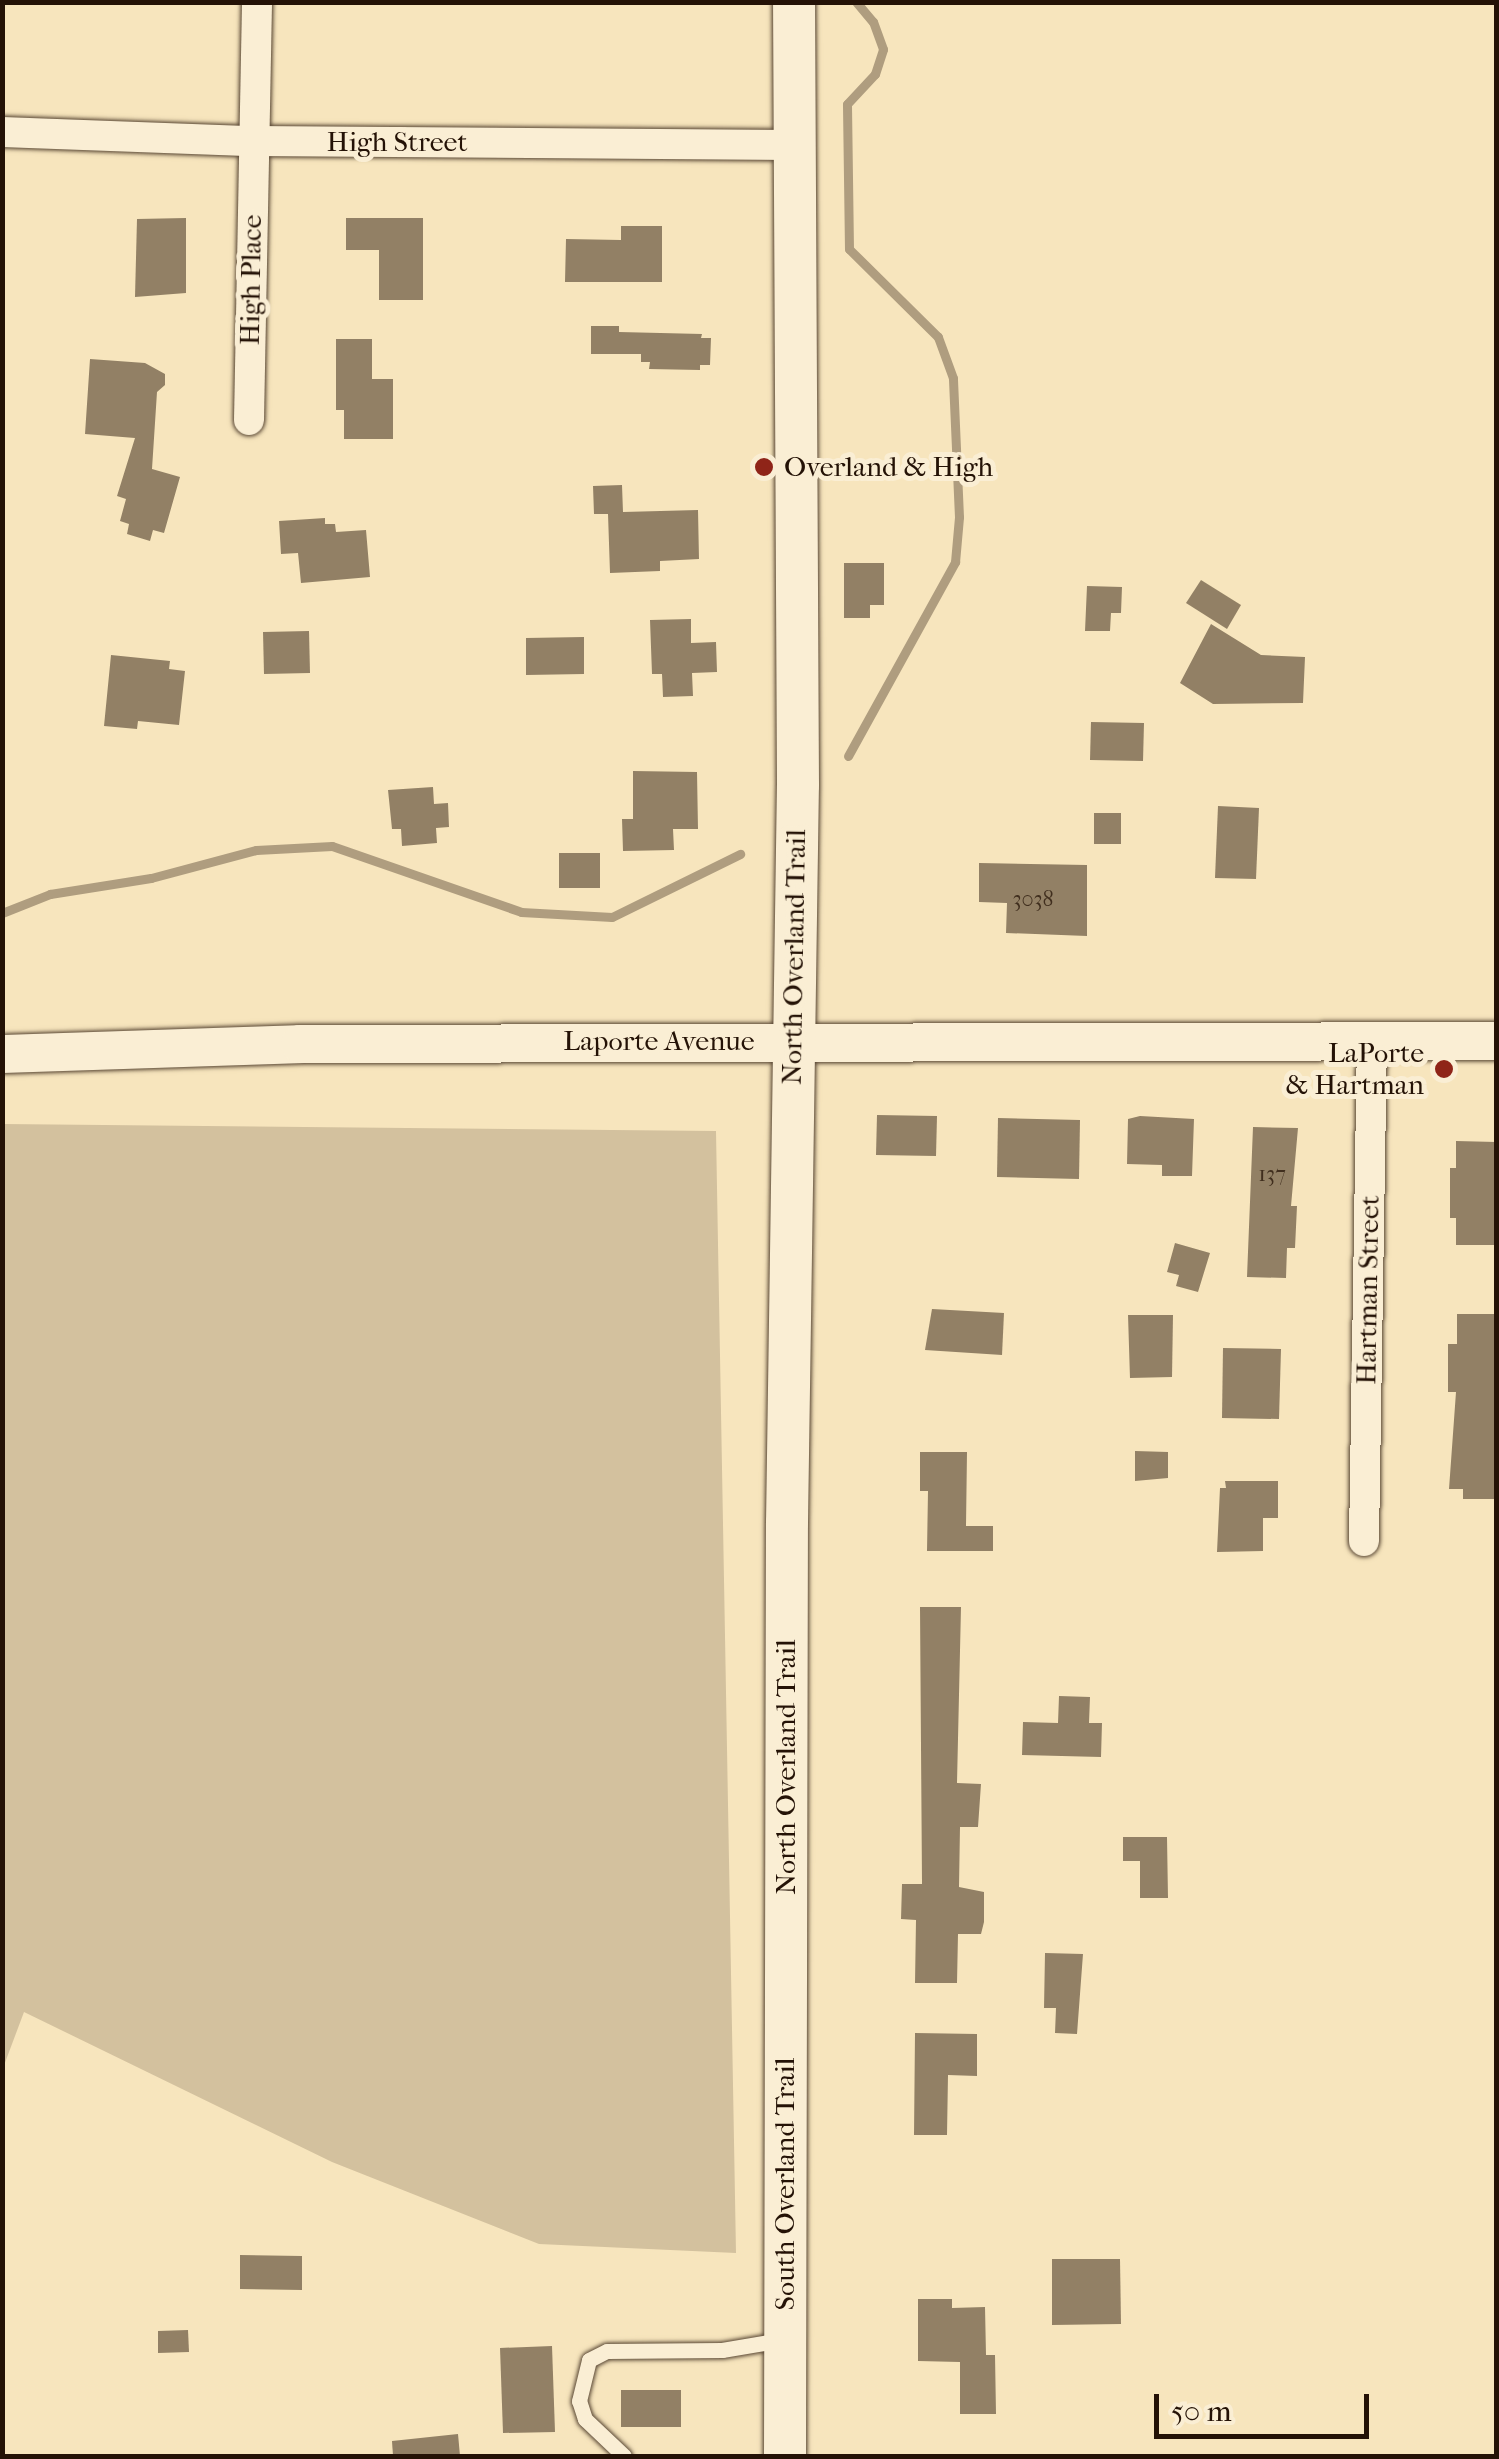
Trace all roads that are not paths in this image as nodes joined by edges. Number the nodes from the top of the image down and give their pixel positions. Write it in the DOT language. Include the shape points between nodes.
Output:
graph roads {
  1 [pos="257,2"];
  2 [pos="794,2"];
  3 [pos="2,132"];
  4 [pos="253,141"];
  5 [pos="792,145"];
  6 [pos="249,420"];
  7 [pos="792,1040"];
  8 [pos="1372,1040"];
  9 [pos="1496,1041"];
  10 [pos="2,1054"];
  11 [pos="1364,1542"];
  12 [pos="786,1911"];
  13 [pos="785,2339"];
  14 [pos="624,2456"];
  15 [pos="784,2456"];
  1 -- 4 [label="street, High Place"];
  2 -- 5 [label="main road, North Overland Trail"];
  3 -- 4 [label="street, High Street"];
  4 -- 5 [label="street, High Street"];
  4 -- 6 [label="street, High Place"];
  5 -- 7 [label="main road, North Overland Trail" via="798,724"];
  7 -- 8 [label="street, Laporte Avenue"];
  7 -- 10 [label="street, Laporte Avenue"];
  7 -- 12 [label="main road, North Overland Trail"];
  8 -- 9 [label="street, Laporte Avenue"];
  8 -- 11 [label="street, Hartman Street"];
  12 -- 13 [label="main road, South Overland Trail"];
  13 -- 14 [label="lane" via="722,2350 607,2350 589,2360 582,2377 584,2419"];
  13 -- 15 [label="main road, South Overland Trail"];
}
